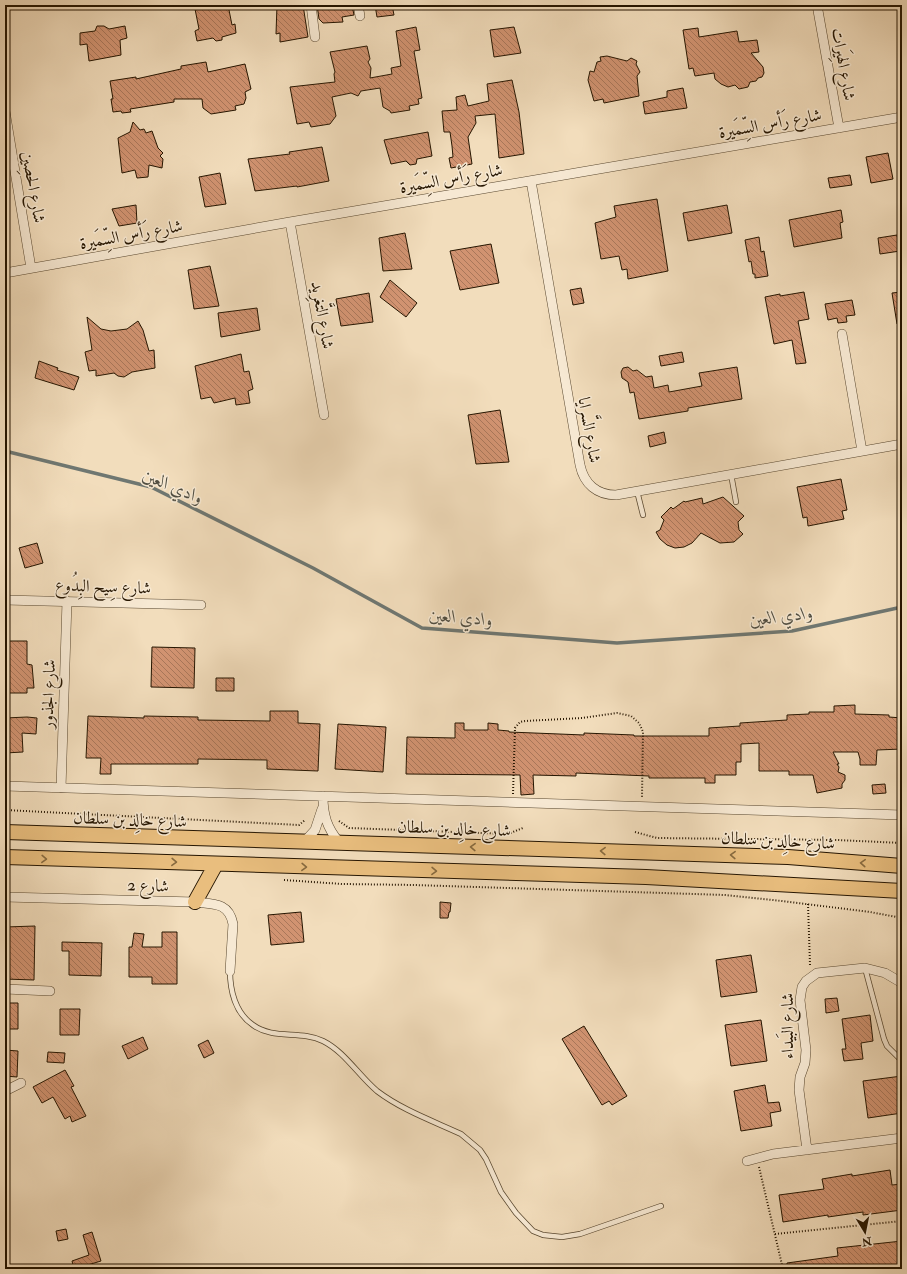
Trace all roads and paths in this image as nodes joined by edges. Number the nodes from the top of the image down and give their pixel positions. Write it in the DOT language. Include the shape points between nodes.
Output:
graph roads {
  1 [pos="311,5"];
  2 [pos="358,5"];
  3 [pos="817,5"];
  4 [pos="360,16"];
  5 [pos="316,37"];
  6 [pos="5,111"];
  7 [pos="902,116"];
  8 [pos="839,128"];
  9 [pos="531,181"];
  10 [pos="290,222"];
  11 [pos="31,268"];
  12 [pos="5,273"];
  13 [pos="842,334"];
  14 [pos="324,415"];
  15 [pos="902,444"];
  16 [pos="862,451"];
  17 [pos="731,474"];
  18 [pos="637,491"];
  19 [pos="736,502"];
  20 [pos="644,515"];
  21 [pos="5,600"];
  22 [pos="67,601"];
  23 [pos="201,605"];
  24 [pos="5,786"];
  25 [pos="60,788"];
  26 [pos="323,796"];
  27 [pos="513,803"];
  28 [pos="642,806"];
  29 [pos="323,808"];
  30 [pos="5,810"];
  31 [pos="902,815"];
  32 [pos="305,820"];
  33 [pos="340,821"];
  34 [pos="523,828"];
  35 [pos="5,832"];
  36 [pos="635,832"];
  37 [pos="304,842"];
  38 [pos="339,842"];
  39 [pos="902,843"];
  40 [pos="5,857"];
  41 [pos="216,864"];
  42 [pos="902,866"];
  43 [pos="280,879"];
  44 [pos="899,892"];
  45 [pos="5,897"];
  46 [pos="195,902"];
  47 [pos="808,904"];
  48 [pos="902,918"];
  49 [pos="865,968"];
  50 [pos="230,971"];
  51 [pos="811,976"];
  52 [pos="902,983"];
  53 [pos="5,989"];
  54 [pos="50,991"];
  55 [pos="901,1060"];
  56 [pos="21,1083"];
  57 [pos="5,1091"];
  58 [pos="902,1138"];
  59 [pos="807,1150"];
  60 [pos="757,1158"];
  61 [pos="747,1161"];
  62 [pos="661,1206"];
  63 [pos="902,1221"];
  64 [pos="775,1234"];
  65 [pos="783,1269"];
  1 -- 5 [label="street"];
  2 -- 4 [label="street"];
  3 -- 8 [label="street, شارع الهِيَرات"];
  6 -- 11 [label="street, شارع الحصِين"];
  7 -- 8 [label="street, شارع رَأس السِّمَيرة"];
  8 -- 9 [label="street, شارع رَأس السِّمَيرة"];
  9 -- 10 [label="street, شارع رَأس السِّمَيرة"];
  9 -- 18 [label="street, شارع السَّرايا" via="581,472 589,485 601,493 616,495"];
  10 -- 11 [label="street, شارع رَأس السِّمَيرة"];
  10 -- 14 [label="street, شارع التَّغرِيد"];
  11 -- 12 [label="street, شارع رَأس السِّمَيرة"];
  13 -- 16 [label="street"];
  15 -- 16 [label="street, شارع السَّرايا"];
  16 -- 17 [label="street, شارع السَّرايا"];
  17 -- 18 [label="street, شارع السَّرايا"];
  17 -- 19 [label="lane"];
  18 -- 20 [label="lane"];
  21 -- 22 [label="street, شارع سِيح البِدُوع"];
  22 -- 23 [label="street, شارع سِيح البِدُوع"];
  22 -- 25 [label="street, شارع الجذور"];
  24 -- 25 [label="street"];
  25 -- 26 [label="street"];
  26 -- 27 [label="street"];
  26 -- 29 [label="street"];
  27 -- 28 [label="street"];
  27 -- 28 [label="path" via="517,725 525,720 617,713 632,716 644,732"];
  28 -- 31 [label="street"];
  29 -- 37 [label="street" via="316,826"];
  29 -- 38 [label="street" via="330,830"];
  30 -- 32 [label="path" via="299,825"];
  33 -- 34 [label="path" via="349,828 508,834"];
  35 -- 37 [label="main road, شارع خالِد بن سلطان"];
  36 -- 39 [label="path" via="657,838"];
  37 -- 38 [label="main road, شارع خالِد بن سلطان"];
  42 -- 38 [label="main road, شارع خالِد بن سلطان, one-way" via="788,857"];
  40 -- 41 [label="main road, one-way"];
  41 -- 44 [label="main road, one-way" via="646,877"];
  41 -- 46 [label="main road"];
  43 -- 47 [label="path" via="342,884 725,895"];
  45 -- 46 [label="street, شارع 2"];
  46 -- 50 [label="street, شارع 2" via="217,904 230,914 233,924"];
  47 -- 48 [label="path"];
  47 -- 51 [label="path"];
  49 -- 51 [label="street, شارع البَيداء" via="823,972"];
  49 -- 52 [label="street, شارع البَيداء" via="879,971"];
  49 -- 55 [label="lane" via="884,1039 887,1046"];
  50 -- 62 [label="lane" via="234,998 241,1013 253,1025 270,1032 306,1036 322,1041 340,1053 368,1083 388,1099 461,1134 474,1144 486,1159 508,1203 533,1231 553,1237 571,1236"];
  51 -- 59 [label="street, شارع البَيداء" via="802,987 800,1000 806,1050 799,1090"];
  53 -- 54 [label="street"];
  56 -- 57 [label="street"];
  58 -- 59 [label="street"];
  59 -- 60 [label="street"];
  60 -- 61 [label="street"];
  60 -- 64 [label="path"];
  63 -- 64 [label="path"];
  64 -- 65 [label="path"];
}
